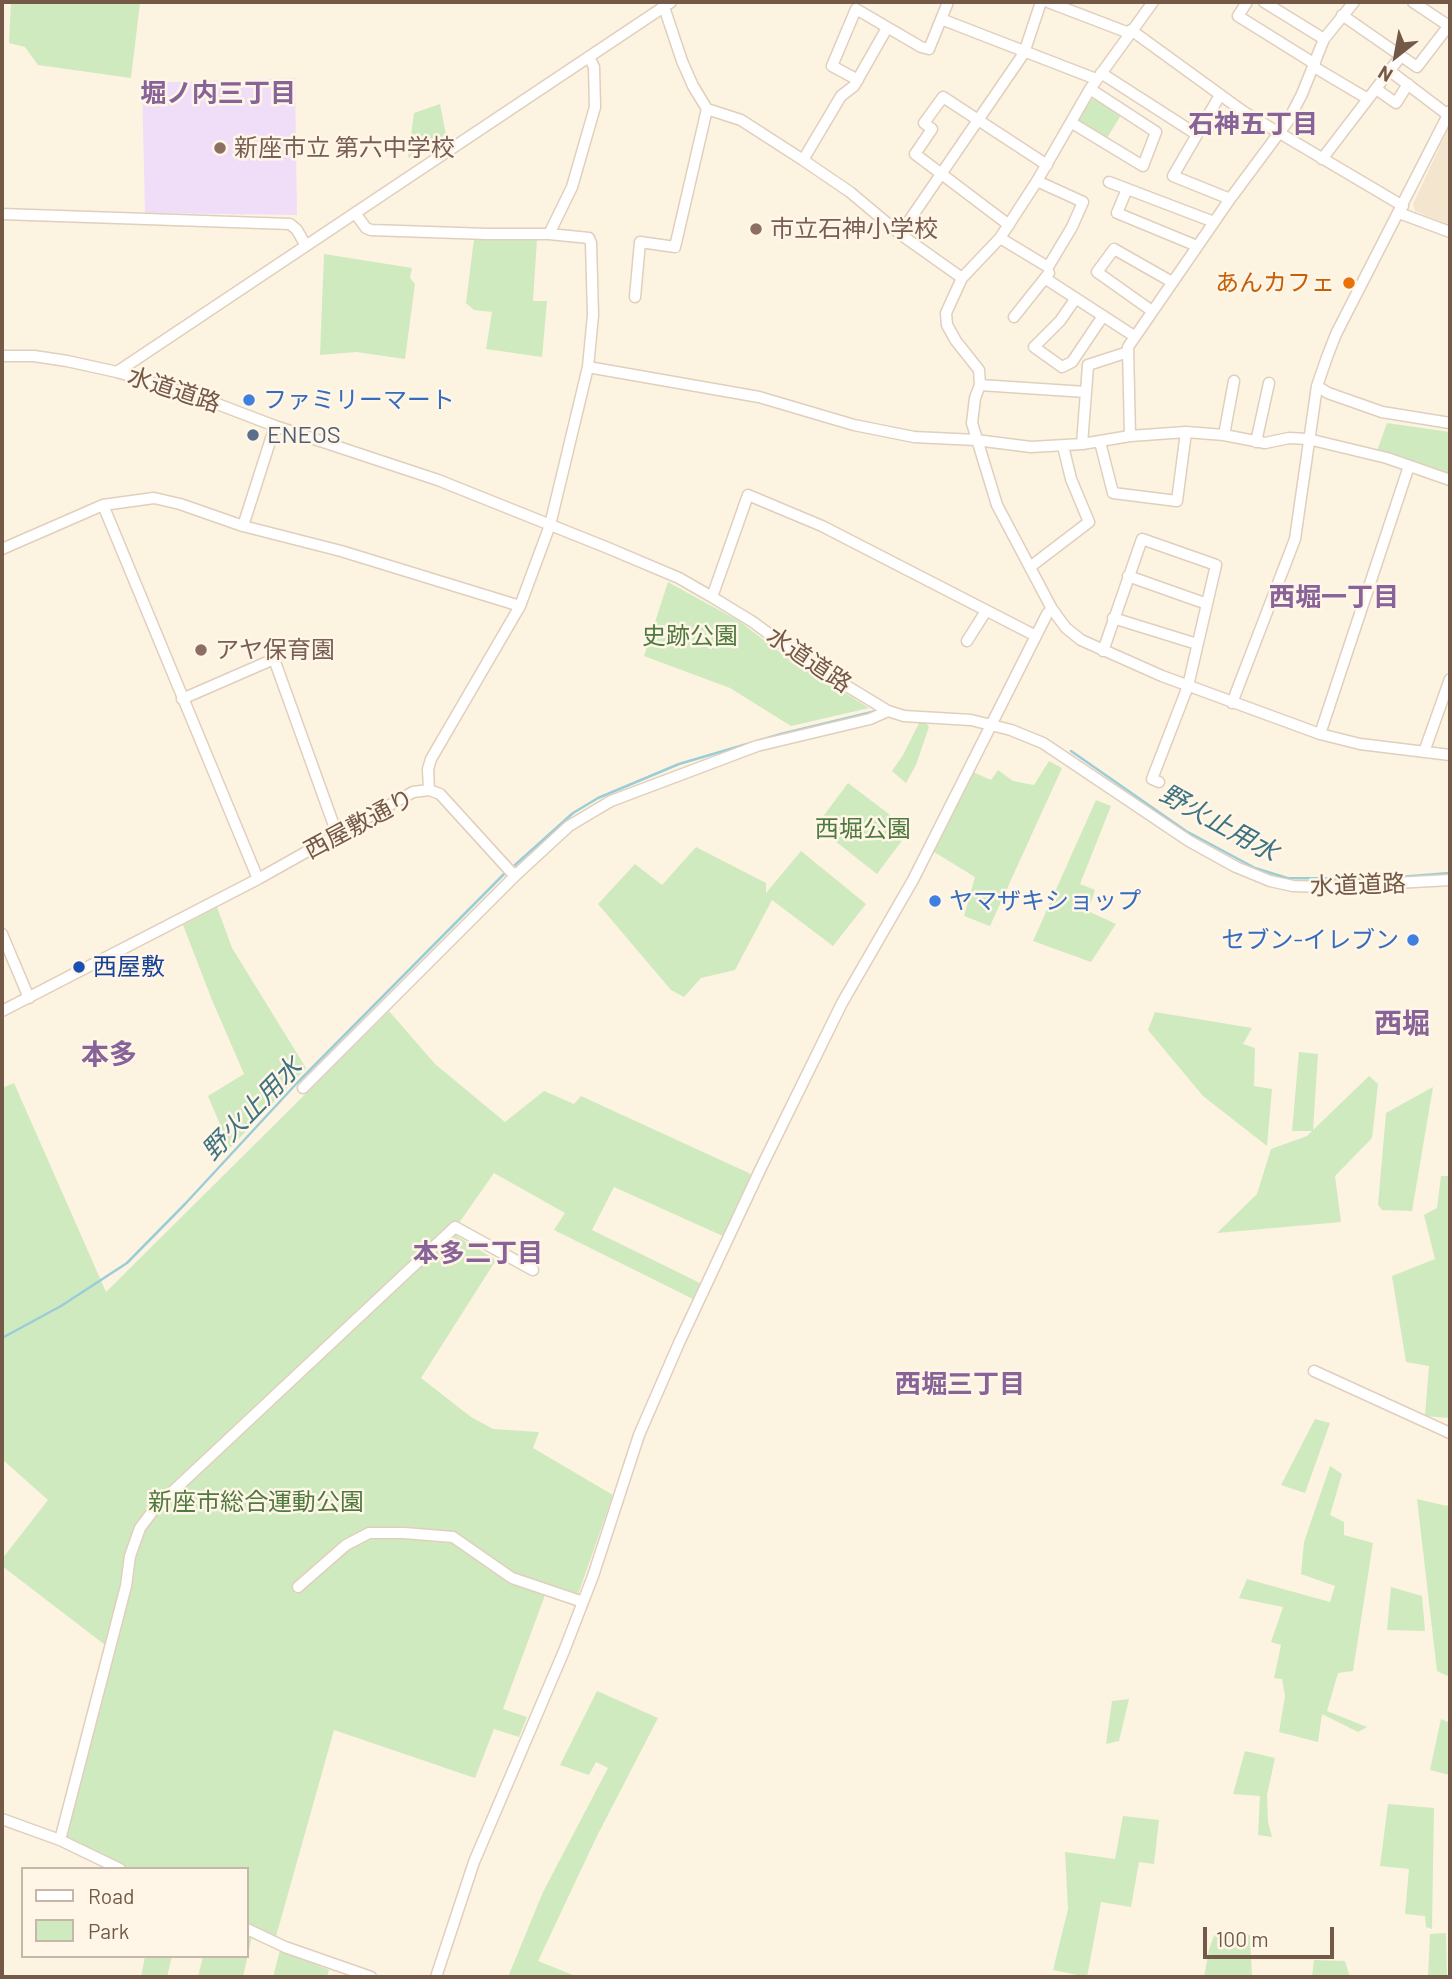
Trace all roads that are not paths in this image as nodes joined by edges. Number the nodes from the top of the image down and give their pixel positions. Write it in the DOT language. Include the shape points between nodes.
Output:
graph roads {
  1 [pos="948,2"];
  2 [pos="1041,2"];
  3 [pos="1048,2"];
  4 [pos="1153,2"];
  5 [pos="1247,2"];
  6 [pos="1264,2"];
  7 [pos="1354,2"];
  8 [pos="1413,2"];
  9 [pos="666,4"];
  10 [pos="1342,15"];
  11 [pos="941,19"];
  12 [pos="1449,25"];
  13 [pos="887,28"];
  14 [pos="1130,31"];
  15 [pos="1324,39"];
  16 [pos="1024,53"];
  17 [pos="1401,56"];
  18 [pos="589,57"];
  19 [pos="1314,65"];
  20 [pos="1390,71"];
  21 [pos="1099,76"];
  22 [pos="858,80"];
  23 [pos="1408,84"];
  24 [pos="1090,89"];
  25 [pos="1376,89"];
  26 [pos="1220,96"];
  27 [pos="1368,99"];
  28 [pos="707,108"];
  29 [pos="1449,113"];
  30 [pos="978,121"];
  31 [pos="1072,123"];
  32 [pos="1196,134"];
  33 [pos="1279,134"];
  34 [pos="1322,159"];
  35 [pos="803,160"];
  36 [pos="1047,165"];
  37 [pos="942,173"];
  38 [pos="1037,181"];
  39 [pos="1109,182"];
  40 [pos="1127,189"];
  41 [pos="1230,199"];
  42 [pos="1401,210"];
  43 [pos="355,213"];
  44 [pos="2,214"];
  45 [pos="1214,222"];
  46 [pos="1009,225"];
  47 [pos="1450,232"];
  48 [pos="549,234"];
  49 [pos="900,234"];
  50 [pos="1000,238"];
  51 [pos="306,246"];
  52 [pos="1197,246"];
  53 [pos="1048,267"];
  54 [pos="962,278"];
  55 [pos="1046,279"];
  56 [pos="1172,282"];
  57 [pos="635,297"];
  58 [pos="1076,298"];
  59 [pos="1152,311"];
  60 [pos="1103,316"];
  61 [pos="1014,317"];
  62 [pos="1134,336"];
  63 [pos="1128,352"];
  64 [pos="2,356"];
  65 [pos="588,368"];
  66 [pos="117,372"];
  67 [pos="1234,381"];
  68 [pos="1269,383"];
  69 [pos="980,385"];
  70 [pos="1317,386"];
  71 [pos="1086,392"];
  72 [pos="1450,423"];
  73 [pos="275,426"];
  74 [pos="1186,432"];
  75 [pos="1224,435"];
  76 [pos="1130,436"];
  77 [pos="1308,439"];
  78 [pos="976,440"];
  79 [pos="1100,442"];
  80 [pos="1256,442"];
  81 [pos="1082,444"];
  82 [pos="1063,446"];
  83 [pos="1409,466"];
  84 [pos="1450,480"];
  85 [pos="103,505"];
  86 [pos="550,525"];
  87 [pos="243,526"];
  88 [pos="2,549"];
  89 [pos="1030,567"];
  90 [pos="1128,576"];
  91 [pos="712,597"];
  92 [pos="1208,604"];
  93 [pos="520,606"];
  94 [pos="1052,608"];
  95 [pos="986,611"];
  96 [pos="1114,618"];
  97 [pos="1036,636"];
  98 [pos="967,641"];
  99 [pos="1198,644"];
  100 [pos="1103,651"];
  101 [pos="1450,678"];
  102 [pos="1188,686"];
  103 [pos="182,699"];
  104 [pos="1232,703"];
  105 [pos="888,711"];
  106 [pos="992,725"];
  107 [pos="1320,734"];
  108 [pos="1424,752"];
  109 [pos="1450,755"];
  110 [pos="1159,782"];
  111 [pos="429,790"];
  112 [pos="337,834"];
  113 [pos="517,874"];
  114 [pos="258,878"];
  115 [pos="1450,880"];
  116 [pos="2,934"];
  117 [pos="29,998"];
  118 [pos="2,1012"];
  119 [pos="303,1088"];
  120 [pos="533,1270"];
  121 [pos="1314,1371"];
  122 [pos="1450,1433"];
  123 [pos="299,1587"];
  124 [pos="583,1602"];
  125 [pos="2,1819"];
  126 [pos="60,1840"];
  127 [pos="116,1867"];
  128 [pos="248,1929"];
  129 [pos="371,1977"];
  130 [pos="436,1977"];
  1 -- 11 [label="street"];
  2 -- 16 [label="street"];
  3 -- 14 [label="street"];
  4 -- 14 [label="street"];
  5 -- 19 [label="street" via="1238,16"];
  6 -- 15 [label="street"];
  7 -- 10 [label="street"];
  8 -- 12 [label="street"];
  9 -- 18 [label="street"];
  9 -- 28 [label="street" via="687,74"];
  10 -- 15 [label="street"];
  10 -- 17 [label="street"];
  11 -- 13 [label="street" via="929,49"];
  11 -- 16 [label="street"];
  12 -- 17 [label="street" via="1417,67"];
  13 -- 22 [label="street"];
  13 -- 22 [label="street" via="856,9 832,66"];
  14 -- 21 [label="street"];
  14 -- 26 [label="street"];
  15 -- 19 [label="street"];
  16 -- 21 [label="street"];
  16 -- 30 [label="street"];
  17 -- 20 [label="street"];
  18 -- 43 [label="street"];
  18 -- 48 [label="street" via="594,67 594,107 572,187"];
  19 -- 27 [label="street"];
  19 -- 33 [label="street"];
  20 -- 23 [label="street"];
  20 -- 25 [label="street"];
  21 -- 24 [label="street"];
  21 -- 32 [label="street"];
  22 -- 35 [label="street" via="841,96"];
  23 -- 25 [label="street" via="1396,103"];
  23 -- 29 [label="street"];
  24 -- 31 [label="street"];
  24 -- 31 [label="street" via="1156,132 1143,166"];
  25 -- 27 [label="street"];
  26 -- 32 [label="street"];
  26 -- 33 [label="street"];
  27 -- 34 [label="street"];
  28 -- 35 [label="street" via="741,120"];
  28 -- 57 [label="street" via="675,247 640,242"];
  29 -- 42 [label="street"];
  30 -- 36 [label="street"];
  30 -- 37 [label="street"];
  30 -- 37 [label="street" via="943,97 924,123 932,129 915,154"];
  31 -- 36 [label="street"];
  32 -- 41 [label="street" via="1173,176"];
  33 -- 34 [label="street"];
  33 -- 41 [label="street"];
  34 -- 42 [label="street"];
  35 -- 49 [label="street"];
  36 -- 38 [label="street"];
  37 -- 46 [label="street"];
  37 -- 49 [label="street"];
  38 -- 46 [label="street"];
  38 -- 53 [label="street" via="1083,202"];
  39 -- 40 [label="street"];
  40 -- 45 [label="street"];
  40 -- 52 [label="street" via="1117,213"];
  41 -- 45 [label="street"];
  42 -- 47 [label="street"];
  42 -- 70 [label="street" via="1336,334"];
  43 -- 48 [label="street" via="371,230"];
  43 -- 51 [label="street"];
  44 -- 51 [label="street" via="290,224"];
  45 -- 52 [label="street"];
  46 -- 50 [label="street"];
  48 -- 65 [label="street" via="589,238 591,243 593,314"];
  49 -- 54 [label="street"];
  50 -- 53 [label="street"];
  50 -- 54 [label="street"];
  51 -- 66 [label="street"];
  52 -- 56 [label="street"];
  53 -- 55 [label="street"];
  54 -- 69 [label="street" via="946,313 947,325 979,370"];
  55 -- 58 [label="street"];
  55 -- 61 [label="street"];
  56 -- 59 [label="street"];
  56 -- 59 [label="street" via="1114,249 1097,272"];
  58 -- 60 [label="street"];
  58 -- 60 [label="street" via="1034,347 1062,367 1072,362"];
  59 -- 62 [label="street"];
  60 -- 62 [label="street"];
  62 -- 63 [label="street"];
  63 -- 71 [label="street" via="1088,365"];
  63 -- 76 [label="street"];
  64 -- 66 [label="street, 水道道路" via="48,357"];
  65 -- 78 [label="street" via="758,397 914,437"];
  65 -- 86 [label="street"];
  66 -- 73 [label="street, 水道道路"];
  67 -- 75 [label="street"];
  68 -- 80 [label="street"];
  69 -- 71 [label="street"];
  69 -- 78 [label="street" via="972,423"];
  70 -- 72 [label="street" via="1382,412"];
  70 -- 77 [label="street"];
  71 -- 81 [label="street"];
  73 -- 86 [label="street, 水道道路" via="438,480"];
  73 -- 87 [label="street"];
  74 -- 75 [label="street"];
  74 -- 76 [label="street"];
  74 -- 79 [label="street" via="1177,501 1113,493"];
  75 -- 80 [label="street"];
  76 -- 79 [label="street"];
  77 -- 80 [label="street"];
  77 -- 83 [label="street"];
  77 -- 104 [label="street" via="1295,539"];
  78 -- 82 [label="street"];
  78 -- 89 [label="street" via="997,505"];
  79 -- 81 [label="street"];
  81 -- 82 [label="street"];
  82 -- 89 [label="street" via="1089,522"];
  83 -- 84 [label="street"];
  83 -- 107 [label="street"];
  85 -- 87 [label="street" via="154,498"];
  85 -- 88 [label="street"];
  85 -- 103 [label="street"];
  86 -- 91 [label="street, 水道道路" via="679,578"];
  86 -- 93 [label="street"];
  87 -- 93 [label="street"];
  89 -- 94 [label="street"];
  90 -- 92 [label="street"];
  90 -- 92 [label="street" via="1142,539 1216,565"];
  90 -- 96 [label="street"];
  91 -- 95 [label="street" via="748,495 821,526"];
  91 -- 105 [label="street, 水道道路"];
  92 -- 99 [label="street"];
  93 -- 111 [label="street" via="431,759"];
  94 -- 97 [label="street"];
  94 -- 100 [label="street" via="1066,628"];
  95 -- 97 [label="street"];
  95 -- 98 [label="street"];
  96 -- 99 [label="street"];
  96 -- 100 [label="street"];
  97 -- 106 [label="street"];
  99 -- 102 [label="street"];
  100 -- 102 [label="street"];
  101 -- 108 [label="street"];
  102 -- 104 [label="street"];
  102 -- 110 [label="street" via="1152,779"];
  103 -- 112 [label="street" via="274,659"];
  103 -- 114 [label="street"];
  104 -- 107 [label="street"];
  105 -- 106 [label="street, 水道道路"];
  105 -- 113 [label="street" via="757,746 611,802 569,826"];
  106 -- 115 [label="street, 水道道路" via="1043,743 1189,841 1270,881 1324,887"];
  106 -- 124 [label="street" via="913,880 842,1003 760,1170 639,1435"];
  107 -- 108 [label="street"];
  108 -- 109 [label="street"];
  111 -- 112 [label="street, 西屋敷通り" via="414,792"];
  111 -- 113 [label="street, 西屋敷通り" via="449,802"];
  112 -- 114 [label="street, 西屋敷通り"];
  113 -- 119 [label="street"];
  114 -- 117 [label="street, 西屋敷通り"];
  116 -- 117 [label="street"];
  117 -- 118 [label="street, 西屋敷通り"];
  120 -- 126 [label="street" via="454,1227 155,1508 140,1528 130,1556"];
  121 -- 122 [label="street"];
  123 -- 124 [label="street" via="346,1545 369,1533 404,1533 453,1537 512,1578"];
  124 -- 130 [label="street" via="474,1862"];
  125 -- 126 [label="street"];
  126 -- 127 [label="street"];
  128 -- 129 [label="street"];
}
